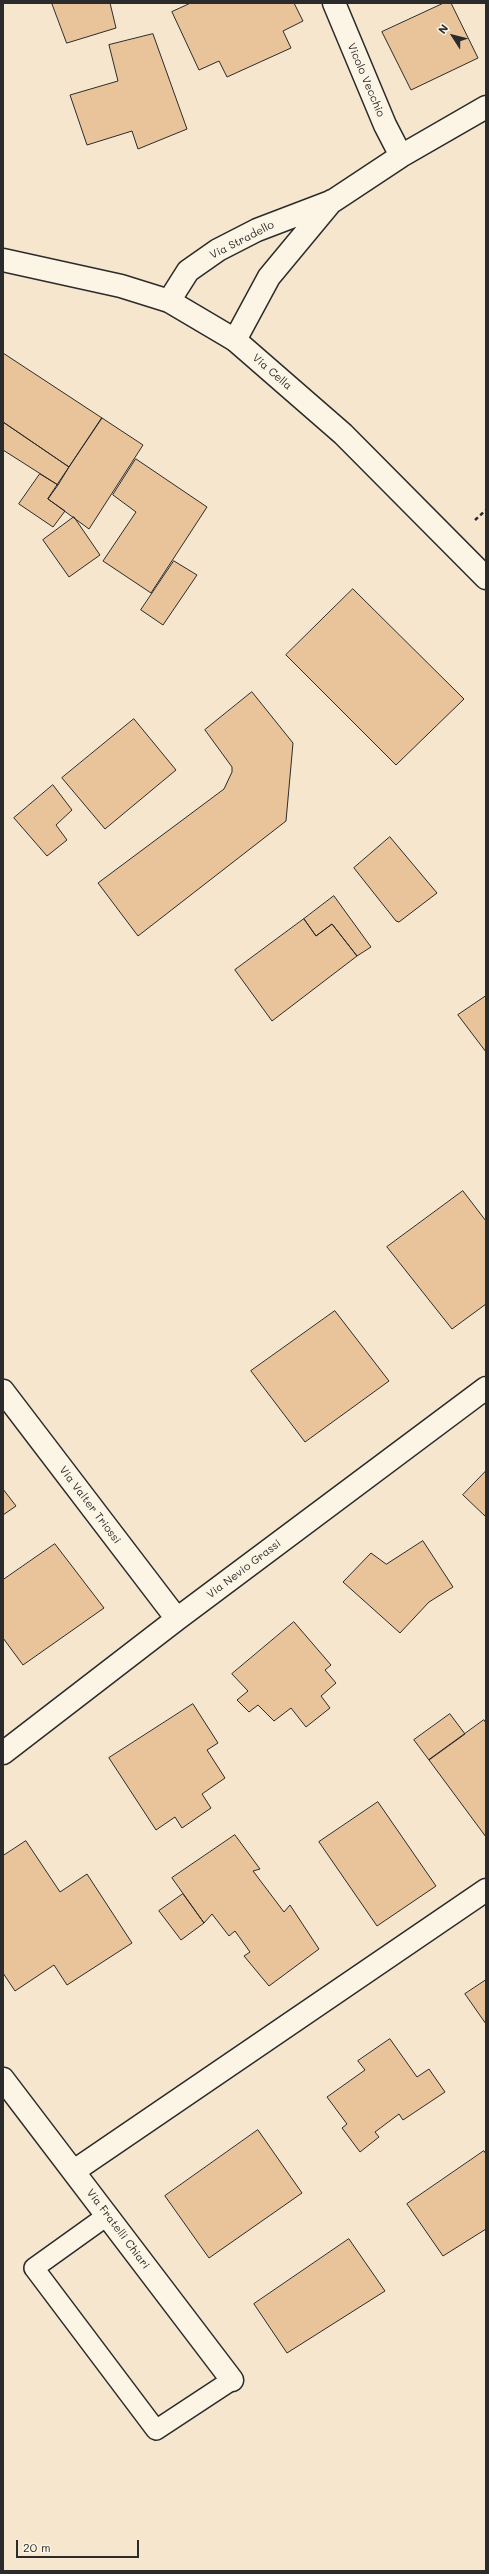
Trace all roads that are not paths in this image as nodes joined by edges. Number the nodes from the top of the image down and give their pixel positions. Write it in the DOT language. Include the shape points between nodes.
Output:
graph roads {
  1 [pos="334,3"];
  2 [pos="486,107"];
  3 [pos="401,156"];
  4 [pos="333,200"];
  5 [pos="3,260"];
  6 [pos="169,302"];
  7 [pos="235,340"];
  8 [pos="486,578"];
  9 [pos="486,1388"];
  10 [pos="3,1391"];
  11 [pos="177,1619"];
  12 [pos="3,1754"];
  13 [pos="486,1890"];
  14 [pos="3,2079"];
  15 [pos="74,2170"];
  16 [pos="108,2215"];
  17 [pos="232,2380"];
  1 -- 3 [label="street, Vicolo Vecchio" via="385,125"];
  2 -- 3 [label="street, Via Stradello"];
  3 -- 4 [label="street, Via Stradello"];
  4 -- 6 [label="street, Via Stradello" via="257,230 218,250 188,271"];
  4 -- 7 [label="street, Via Stradello" via="269,277"];
  5 -- 6 [label="street, Via Cella" via="121,286"];
  6 -- 7 [label="street, Via Cella"];
  7 -- 8 [label="street, Via Cella" via="343,434"];
  9 -- 11 [label="street, Via Nevio Grassi"];
  10 -- 11 [label="street, Via Valter Triossi"];
  11 -- 12 [label="street, Via Nevio Grassi"];
  13 -- 15 [label="street"];
  14 -- 15 [label="street, Via Fratelli Chiari"];
  15 -- 16 [label="street, Via Fratelli Chiari"];
  16 -- 17 [label="street, Via Fratelli Chiari"];
  16 -- 17 [label="lane" via="34,2268 156,2430"];
}
